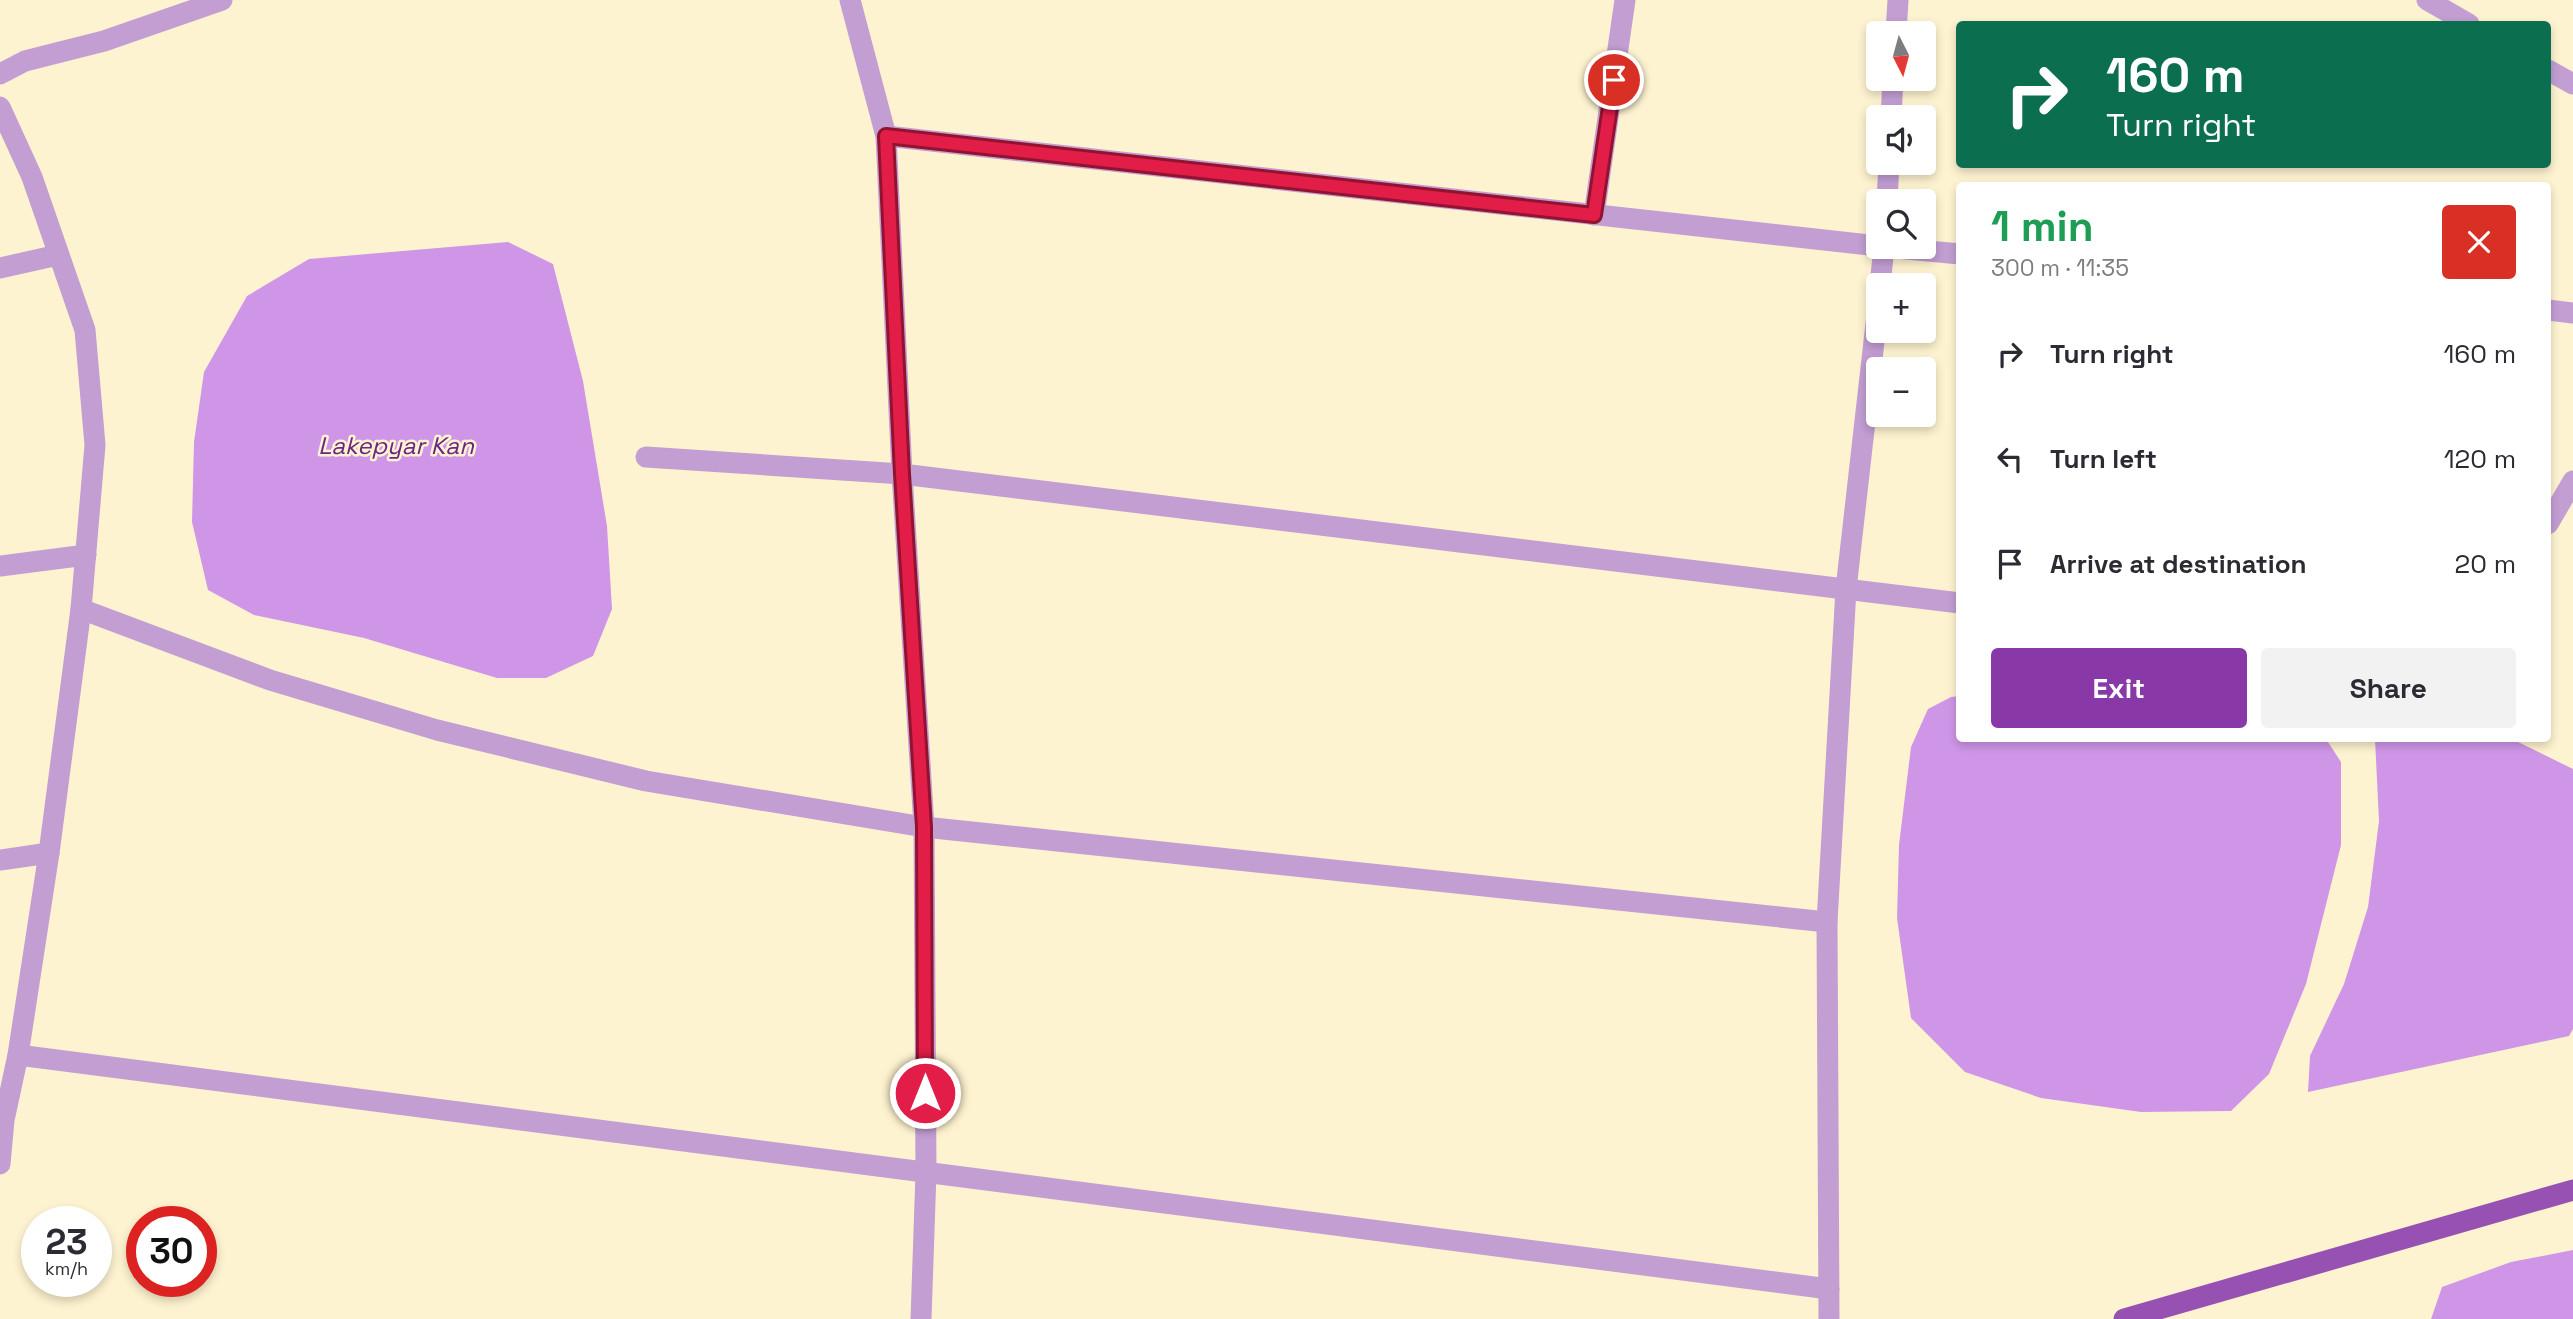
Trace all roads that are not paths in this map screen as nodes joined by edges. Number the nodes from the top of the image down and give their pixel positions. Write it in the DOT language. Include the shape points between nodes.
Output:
graph roads {
  1 [pos="222,0"];
  2 [pos="850,0"];
  3 [pos="1625,0"];
  4 [pos="1898,0"];
  5 [pos="2427,0"];
  6 [pos="1897,21"];
  7 [pos="2464,21"];
  8 [pos="2551,72"];
  9 [pos="0,74"];
  10 [pos="2573,85"];
  11 [pos="0,107"];
  12 [pos="886,136"];
  13 [pos="1594,215"];
  14 [pos="1866,245"];
  15 [pos="1936,252"];
  16 [pos="1956,254"];
  17 [pos="58,255"];
  18 [pos="0,268"];
  19 [pos="2551,310"];
  20 [pos="2573,313"];
  21 [pos="1874,343"];
  22 [pos="646,457"];
  23 [pos="902,474"];
  24 [pos="2573,481"];
  25 [pos="2551,519"];
  26 [pos="86,555"];
  27 [pos="0,566"];
  28 [pos="1846,589"];
  29 [pos="1956,603"];
  30 [pos="81,609"];
  31 [pos="924,827"];
  32 [pos="49,853"];
  33 [pos="0,860"];
  34 [pos="1827,922"];
  35 [pos="18,1055"];
  36 [pos="1,1137"];
  37 [pos="0,1164"];
  38 [pos="926,1173"];
  39 [pos="2573,1190"];
  40 [pos="1829,1289"];
  41 [pos="920,1319"];
  42 [pos="1829,1319"];
  43 [pos="2124,1319"];
  1 -- 9 [label="street" via="104,41 25,61"];
  2 -- 12 [label="street"];
  3 -- 13 [label="street"];
  4 -- 6 [label="street"];
  5 -- 7 [label="street"];
  8 -- 10 [label="street"];
  11 -- 17 [label="street" via="32,177"];
  12 -- 13 [label="street"];
  12 -- 23 [label="street"];
  13 -- 14 [label="street"];
  15 -- 16 [label="street"];
  17 -- 18 [label="street"];
  17 -- 26 [label="street" via="85,330 95,445"];
  19 -- 20 [label="street"];
  21 -- 28 [label="street"];
  22 -- 23 [label="street"];
  23 -- 28 [label="street"];
  23 -- 31 [label="street"];
  24 -- 25 [label="street"];
  26 -- 27 [label="street"];
  26 -- 30 [label="street"];
  28 -- 29 [label="street"];
  28 -- 34 [label="street"];
  30 -- 31 [label="street" via="270,680 437,730 646,781"];
  30 -- 32 [label="street"];
  31 -- 34 [label="street"];
  31 -- 38 [label="street"];
  32 -- 33 [label="street"];
  32 -- 35 [label="street"];
  34 -- 40 [label="street"];
  35 -- 36 [label="street"];
  35 -- 38 [label="street"];
  36 -- 37 [label="street"];
  38 -- 40 [label="street"];
  38 -- 41 [label="street"];
  39 -- 43 [label="main road"];
  40 -- 42 [label="street"];
}
